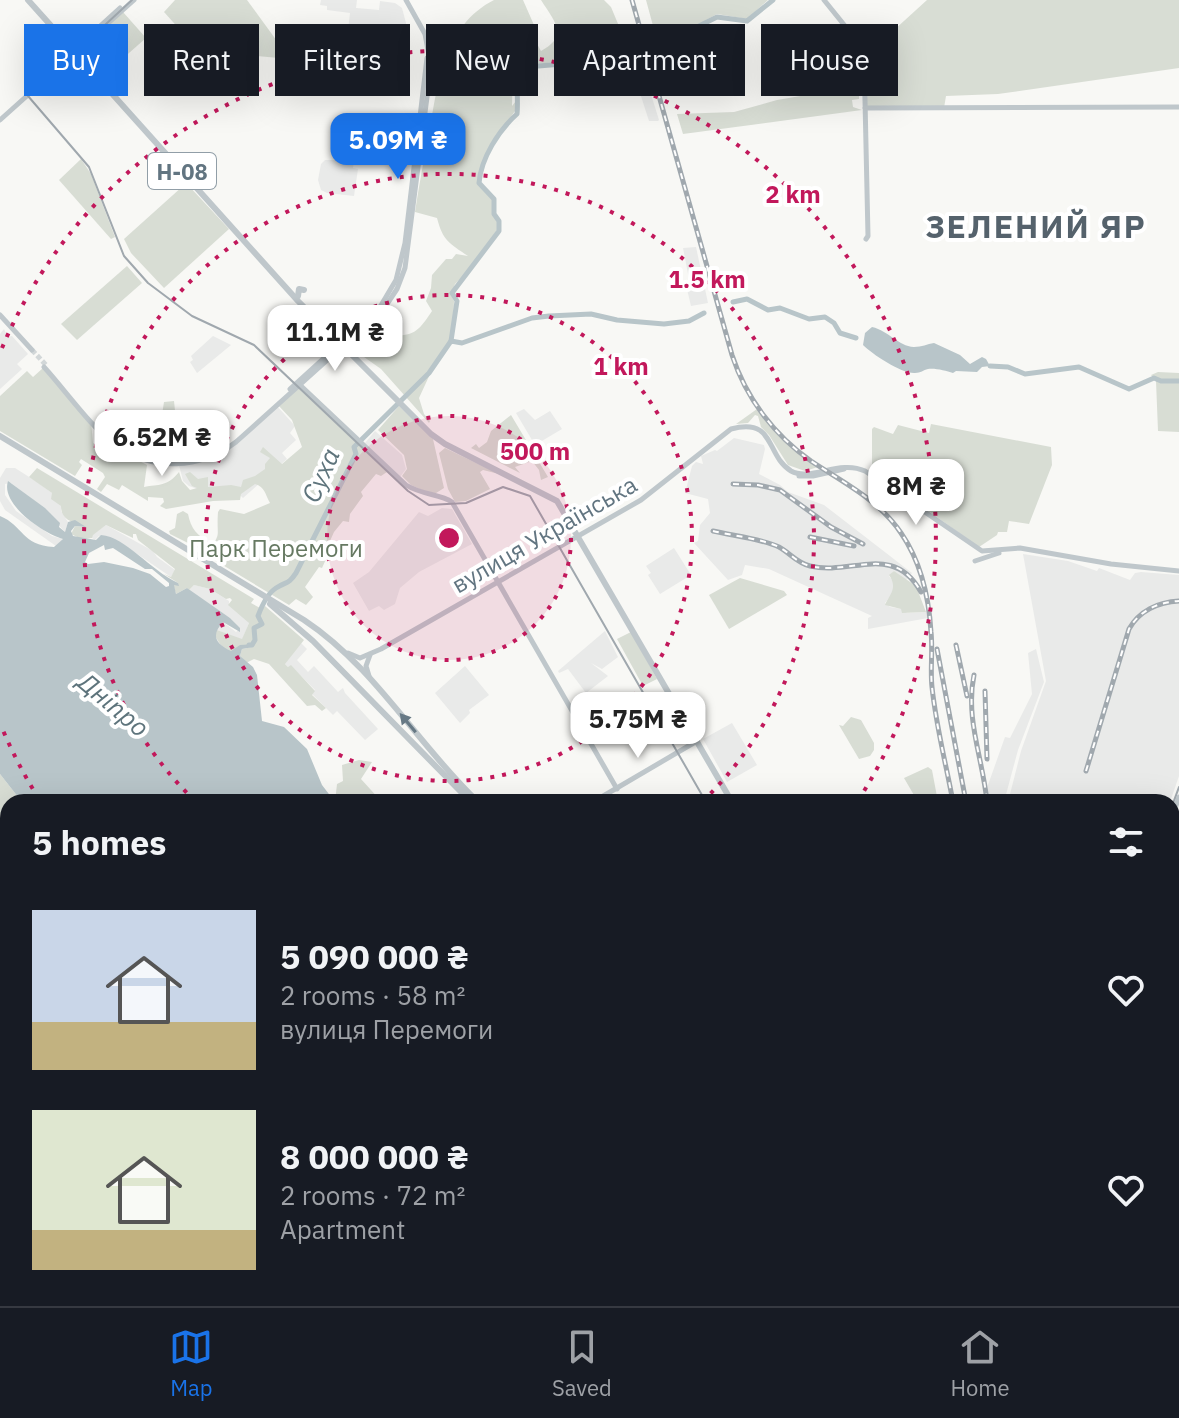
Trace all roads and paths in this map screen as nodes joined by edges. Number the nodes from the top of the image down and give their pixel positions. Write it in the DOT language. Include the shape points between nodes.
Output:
graph roads {
  1 [pos="31,0"];
  2 [pos="132,0"];
  3 [pos="406,0"];
  4 [pos="822,0"];
  5 [pos="53,24"];
  6 [pos="105,24"];
  7 [pos="842,24"];
  8 [pos="25,96"];
  9 [pos="117,96"];
  10 [pos="863,96"];
  11 [pos="864,96"];
  12 [pos="1179,107"];
  13 [pos="864,108"];
  14 [pos="0,119"];
  15 [pos="867,238"];
  16 [pos="304,290"];
  17 [pos="298,298"];
  18 [pos="285,299"];
  19 [pos="0,316"];
  20 [pos="31,351"];
  21 [pos="45,366"];
  22 [pos="298,384"];
  23 [pos="0,438"];
  24 [pos="580,535"];
  25 [pos="1022,549"];
  26 [pos="982,553"];
  27 [pos="999,553"];
  28 [pos="1179,571"];
  29 [pos="497,582"];
  30 [pos="266,600"];
  31 [pos="626,615"];
  32 [pos="345,651"];
  33 [pos="371,654"];
  34 [pos="331,659"];
  35 [pos="372,680"];
  36 [pos="363,692"];
  37 [pos="697,741"];
  38 [pos="617,789"];
  39 [pos="467,794"];
  40 [pos="468,794"];
  41 [pos="608,794"];
  42 [pos="729,794"];
  43 [pos="729,794"];
  1 -- 5 [label="main road, Н-08"];
  2 -- 6 [label="main road"];
  3 -- 22 [label="main road" via="428,45 408,233 395,288 383,310"];
  4 -- 7 [label="main road"];
  8 -- 14 [label="main road"];
  9 -- 17 [label="main road, Н-08"];
  10 -- 13 [label="main road"];
  11 -- 13 [label="main road"];
  12 -- 13 [label="main road"];
  13 -- 15 [label="main road"];
  16 -- 17 [label="main road" via="299,289"];
  17 -- 18 [label="main road"];
  17 -- 24 [label="main road, Н-08" via="445,444 553,498"];
  19 -- 20 [label="main road"];
  21 -- 22 [label="main road" via="118,445 172,462 195,460 232,442"];
  22 -- 29 [label="main road" via="406,485 449,499"];
  23 -- 30 [label="main road"];
  24 -- 26 [label="main road, вулиця Українська" via="641,500 727,432 739,429 758,431 766,438 789,473 803,477 839,468 868,474"];
  24 -- 29 [label="main road, вулиця Українська"];
  24 -- 31 [label="main road, Н-08"];
  25 -- 26 [label="main road"];
  25 -- 27 [label="main road"];
  25 -- 28 [label="main road"];
  26 -- 27 [label="main road"];
  26 -- 27 [label="main road" via="976,561"];
  29 -- 33 [label="main road, вулиця Українська"];
  29 -- 38 [label="main road"];
  30 -- 32 [label="main road"];
  30 -- 34 [label="main road"];
  31 -- 37 [label="main road, Н-08"];
  31 -- 42 [label="main road, Н-08"];
  32 -- 33 [label="main road" via="357,658"];
  32 -- 34 [label="main road" via="334,648"];
  32 -- 35 [label="main road"];
  33 -- 35 [label="main road" via="366,666"];
  34 -- 36 [label="main road"];
  35 -- 36 [label="main road" via="372,692"];
  40 -- 35 [label="main road, one-way"];
  36 -- 39 [label="main road"];
  37 -- 38 [label="main road"];
  37 -- 43 [label="main road, Н-08"];
  38 -- 41 [label="main road"];
}
